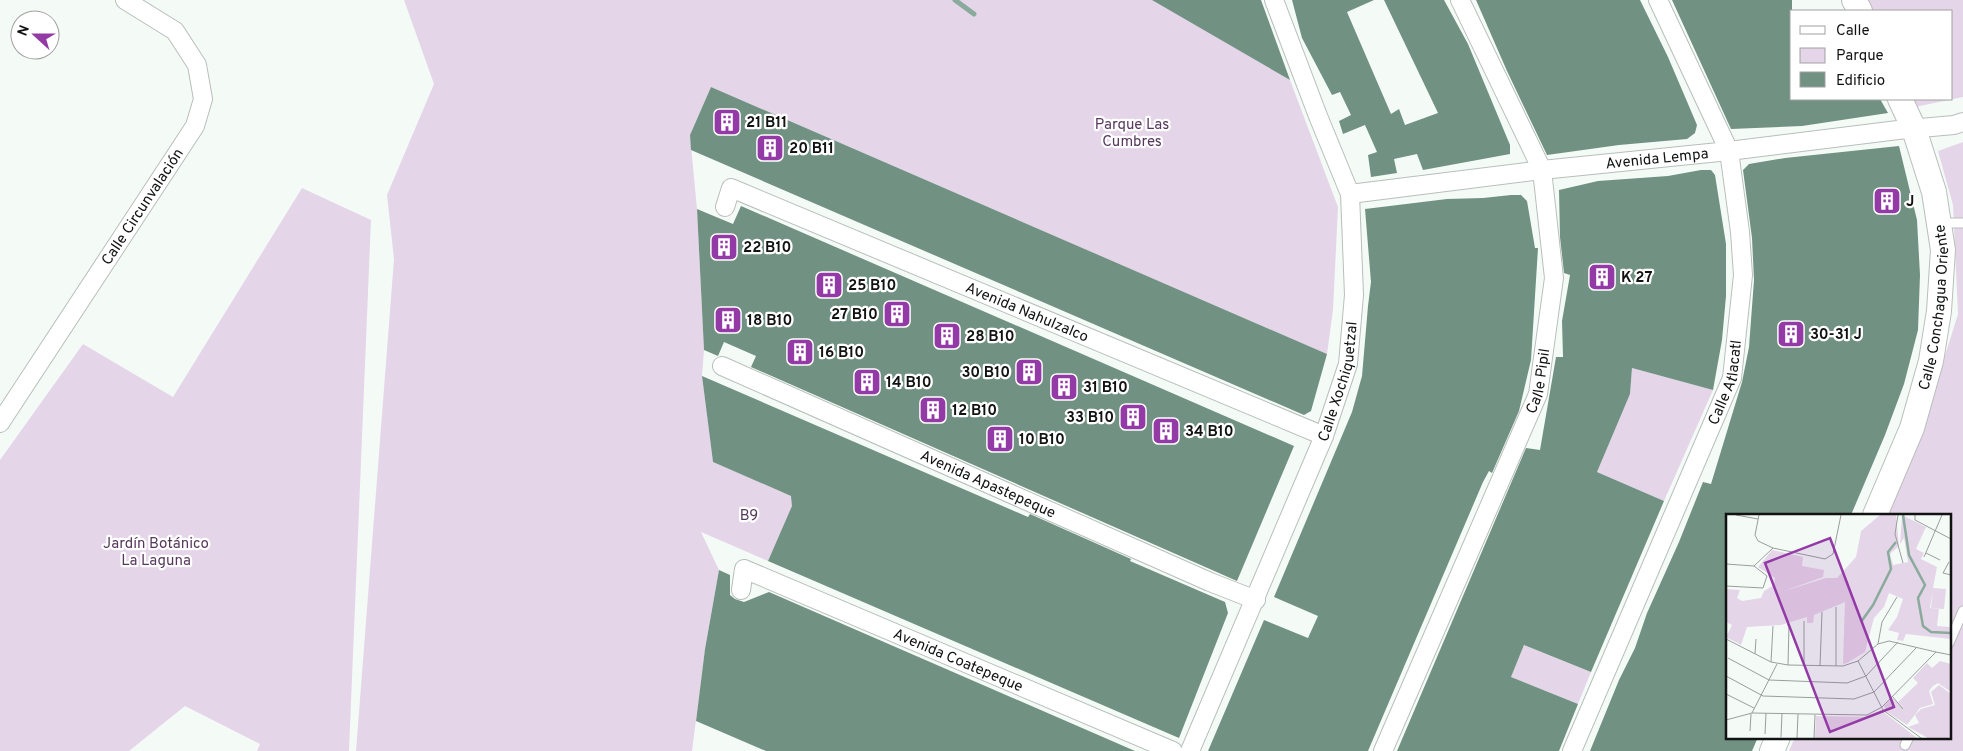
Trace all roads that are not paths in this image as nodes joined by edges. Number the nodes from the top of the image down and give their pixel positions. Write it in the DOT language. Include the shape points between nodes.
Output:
graph roads {
  1 [pos="125,0"];
  2 [pos="1274,0"];
  3 [pos="1460,0"];
  4 [pos="1658,0"];
  5 [pos="1900,100"];
  6 [pos="1963,122"];
  7 [pos="1914,128"];
  8 [pos="1729,151"];
  9 [pos="1542,170"];
  10 [pos="1350,194"];
  11 [pos="724,207"];
  12 [pos="1939,223"];
  13 [pos="1963,223"];
  14 [pos="722,366"];
  15 [pos="0,423"];
  16 [pos="1324,436"];
  17 [pos="1874,514"];
  18 [pos="741,590"];
  19 [pos="1256,600"];
  20 [pos="1963,611"];
  21 [pos="1950,641"];
  22 [pos="1778,738"];
  23 [pos="1173,751"];
  24 [pos="1190,751"];
  25 [pos="1384,751"];
  26 [pos="1572,751"];
  27 [pos="1772,751"];
  1 -- 15 [label="street, Calle Circunvalación" via="176,31 197,65 204,99 195,126"];
  2 -- 10 [label="street, Calle Xochiquetzal"];
  3 -- 9 [label="street, Calle Pipil"];
  4 -- 8 [label="street, Calle Atlacatl"];
  5 -- 7 [label="main road, Calle Conchagua Oriente"];
  6 -- 7 [label="street, Avenida Lempa"];
  7 -- 8 [label="street, Avenida Lempa"];
  7 -- 12 [label="main road, Calle Conchagua Oriente" via="1934,192"];
  8 -- 9 [label="street, Avenida Lempa"];
  8 -- 26 [label="street, Calle Atlacatl" via="1743,275 1732,378"];
  9 -- 10 [label="street, Avenida Lempa"];
  9 -- 25 [label="street, Calle Pipil" via="1554,278 1538,394"];
  10 -- 16 [label="street, Calle Xochiquetzal" via="1354,295 1348,364"];
  11 -- 16 [label="street, Avenida Nahulzalco" via="731,188"];
  12 -- 13 [label="lane"];
  12 -- 17 [label="main road, Calle Conchagua Oriente" via="1943,250 1939,311 1931,361 1912,428"];
  14 -- 19 [label="street, Avenida Apastepeque"];
  16 -- 19 [label="street, Calle Xochiquetzal"];
  18 -- 23 [label="street, Avenida Coatepeque" via="744,569"];
  19 -- 24 [label="street, Calle Xochiquetzal"];
  20 -- 21 [label="lane"];
  22 -- 27 [label="main road"];
}
